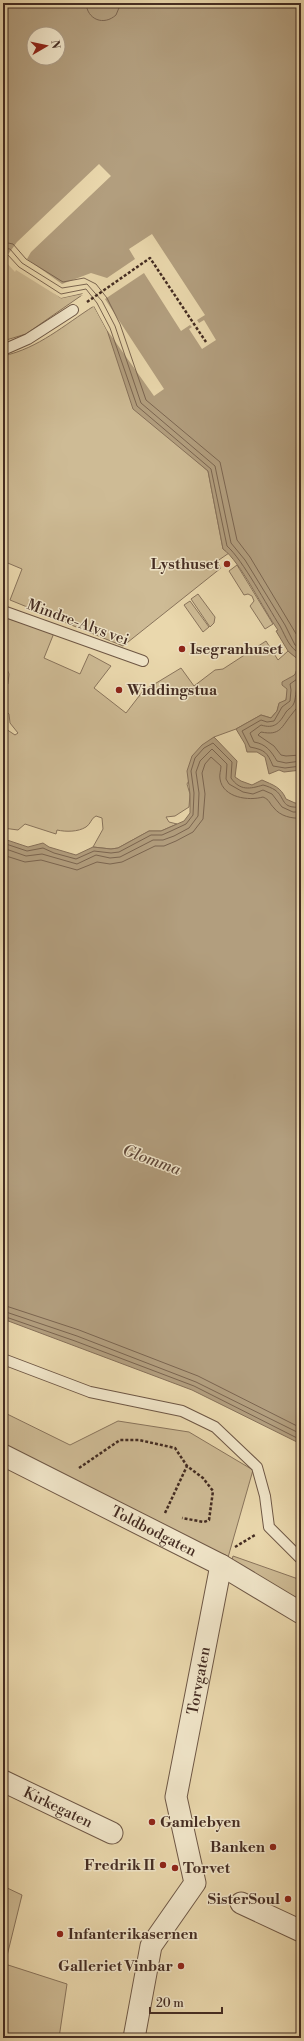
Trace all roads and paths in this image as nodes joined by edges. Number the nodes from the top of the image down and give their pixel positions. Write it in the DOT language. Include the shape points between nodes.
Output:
graph roads {
  1 [pos="101,293"];
  2 [pos="73,310"];
  3 [pos="206,342"];
  4 [pos="3,350"];
  5 [pos="3,611"];
  6 [pos="143,661"];
  7 [pos="3,1359"];
  8 [pos="3,1455"];
  9 [pos="187,1466"];
  10 [pos="76,1471"];
  11 [pos="269,1527"];
  12 [pos="157,1531"];
  13 [pos="235,1547"];
  14 [pos="301,1559"];
  15 [pos="222,1565"];
  16 [pos="301,1613"];
  17 [pos="3,1782"];
  18 [pos="112,1833"];
  19 [pos="241,1903"];
  20 [pos="301,1931"];
  21 [pos="134,2038"];
  1 -- 3 [label="path" via="150,258"];
  2 -- 4 [label="lane" via="28,339"];
  5 -- 6 [label="lane, Mindre-Alvs vei"];
  7 -- 11 [label="lane" via="90,1392 182,1411 215,1427 257,1468 265,1496"];
  8 -- 12 [label="street, Toldbodgaten"];
  9 -- 10 [label="path" via="175,1448 139,1440 120,1440"];
  9 -- 12 [label="path"];
  9 -- 12 [label="path" via="203,1478 213,1492 209,1520 204,1522 169,1518"];
  11 -- 13 [label="path"];
  11 -- 14 [label="lane"];
  12 -- 15 [label="street, Toldbodgaten"];
  15 -- 16 [label="street, Toldbodgaten"];
  15 -- 21 [label="street, Torvgaten" via="176,1797 195,1883 151,1946"];
  17 -- 18 [label="street, Kirkegaten"];
  19 -- 20 [label="street"];
}
